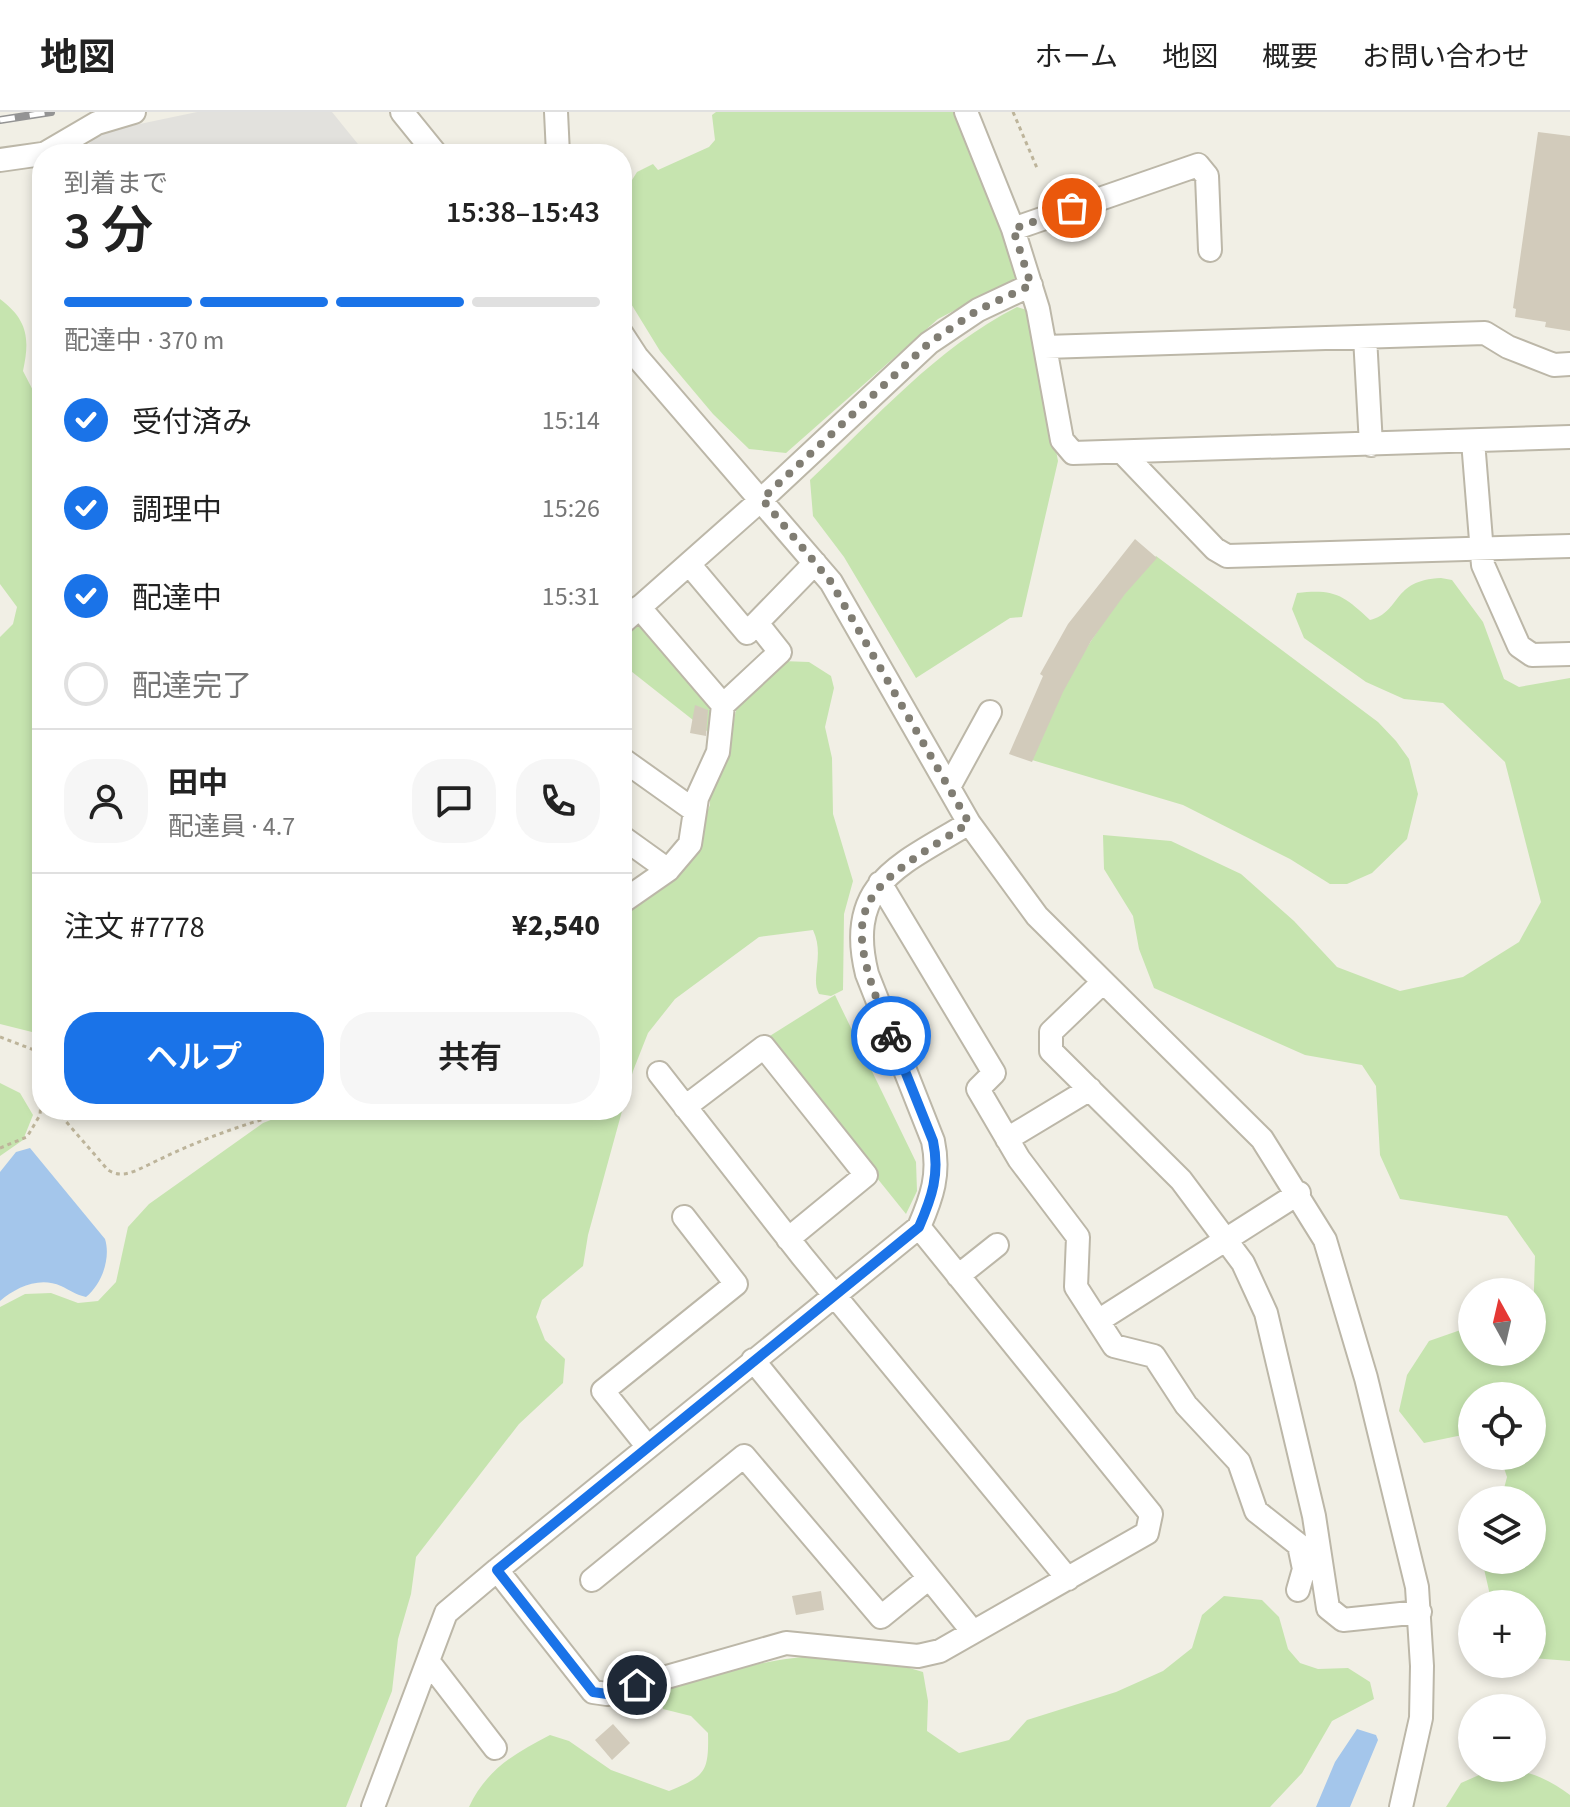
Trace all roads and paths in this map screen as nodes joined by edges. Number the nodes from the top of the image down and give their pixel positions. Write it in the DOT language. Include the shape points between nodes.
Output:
graph roads {
  1 [pos="134,112"];
  2 [pos="402,112"];
  3 [pos="556,112"];
  4 [pos="966,112"];
  5 [pos="1013,112"];
  6 [pos="60,144"];
  7 [pos="428,144"];
  8 [pos="558,144"];
  9 [pos="32,156"];
  10 [pos="0,160"];
  11 [pos="1037,168"];
  12 [pos="1013,229"];
  13 [pos="1210,250"];
  14 [pos="1031,285"];
  15 [pos="1365,337"];
  16 [pos="1045,347"];
  17 [pos="632,349"];
  18 [pos="1570,364"];
  19 [pos="1570,437"];
  20 [pos="1473,441"];
  21 [pos="1371,445"];
  22 [pos="1123,453"];
  23 [pos="762,499"];
  24 [pos="1570,546"];
  25 [pos="1482,549"];
  26 [pos="815,563"];
  27 [pos="689,564"];
  28 [pos="639,607"];
  29 [pos="632,614"];
  30 [pos="757,623"];
  31 [pos="1570,654"];
  32 [pos="723,705"];
  33 [pos="990,712"];
  34 [pos="632,766"];
  35 [pos="949,787"];
  36 [pos="695,811"];
  37 [pos="969,823"];
  38 [pos="632,844"];
  39 [pos="668,870"];
  40 [pos="880,883"];
  41 [pos="632,895"];
  42 [pos="1102,983"];
  43 [pos="0,1037"];
  44 [pos="32,1049"];
  45 [pos="659,1073"];
  46 [pos="1090,1089"];
  47 [pos="685,1107"];
  48 [pos="37,1120"];
  49 [pos="65,1120"];
  50 [pos="259,1120"];
  51 [pos="1007,1139"];
  52 [pos="0,1148"];
  53 [pos="1299,1193"];
  54 [pos="684,1217"];
  55 [pos="919,1227"];
  56 [pos="788,1239"];
  57 [pos="1225,1239"];
  58 [pos="997,1245"];
  59 [pos="958,1276"];
  60 [pos="836,1295"];
  61 [pos="1098,1321"];
  62 [pos="753,1360"];
  63 [pos="647,1446"];
  64 [pos="497,1570"];
  65 [pos="929,1578"];
  66 [pos="1068,1579"];
  67 [pos="592,1580"];
  68 [pos="1298,1590"];
  69 [pos="1420,1612"];
  70 [pos="973,1632"];
  71 [pos="428,1661"];
  72 [pos="495,1748"];
  73 [pos="382,1801"];
  74 [pos="1401,1807"];
  1 -- 6 [label="street" via="97,123"];
  2 -- 7 [label="street"];
  3 -- 8 [label="street"];
  4 -- 12 [label="street"];
  5 -- 11 [label="path"];
  9 -- 10 [label="street"];
  12 -- 13 [label="street" via="1198,165 1207,176"];
  12 -- 14 [label="street"];
  14 -- 16 [label="street"];
  14 -- 23 [label="street" via="978,310 929,343"];
  15 -- 16 [label="street"];
  15 -- 18 [label="street" via="1485,333 1554,365"];
  15 -- 21 [label="street"];
  16 -- 22 [label="street" via="1064,445 1078,454"];
  17 -- 23 [label="street"];
  19 -- 20 [label="street"];
  20 -- 21 [label="street"];
  20 -- 25 [label="street"];
  21 -- 22 [label="street"];
  22 -- 25 [label="street" via="1227,556"];
  23 -- 26 [label="street"];
  23 -- 27 [label="street"];
  24 -- 25 [label="street"];
  25 -- 31 [label="street" via="1483,565 1522,650 1532,655"];
  26 -- 30 [label="street"];
  26 -- 35 [label="street"];
  27 -- 28 [label="street"];
  27 -- 30 [label="street" via="747,633"];
  28 -- 29 [label="street"];
  28 -- 32 [label="street"];
  30 -- 32 [label="street" via="780,652"];
  32 -- 36 [label="street" via="718,752"];
  33 -- 35 [label="street"];
  34 -- 36 [label="street"];
  35 -- 37 [label="street"];
  36 -- 39 [label="street" via="690,844"];
  37 -- 40 [label="street"];
  37 -- 42 [label="street" via="1037,916"];
  38 -- 39 [label="street"];
  39 -- 41 [label="street"];
  40 -- 51 [label="street" via="994,1073 978,1089"];
  40 -- 55 [label="street" via="862,917 862,954 933,1141 938,1172"];
  42 -- 46 [label="street" via="1051,1032 1051,1051"];
  42 -- 53 [label="street" via="1262,1139"];
  43 -- 44 [label="path"];
  45 -- 47 [label="street"];
  46 -- 51 [label="street"];
  46 -- 57 [label="street" via="1181,1180"];
  47 -- 56 [label="street"];
  47 -- 56 [label="street" via="764,1047 866,1175"];
  48 -- 52 [label="path" via="27,1137"];
  49 -- 50 [label="path" via="108,1170 119,1175"];
  51 -- 61 [label="street" via="1078,1237 1076,1287"];
  53 -- 57 [label="street"];
  53 -- 69 [label="street" via="1338,1276 1409,1548"];
  54 -- 63 [label="street" via="736,1284 603,1391"];
  55 -- 59 [label="street"];
  55 -- 60 [label="street"];
  56 -- 60 [label="street"];
  57 -- 61 [label="street"];
  57 -- 69 [label="street" via="1243,1263 1266,1313 1314,1516 1328,1608 1343,1620"];
  58 -- 59 [label="street"];
  59 -- 66 [label="street" via="1151,1514 1147,1533"];
  60 -- 62 [label="street"];
  60 -- 66 [label="street"];
  61 -- 68 [label="street" via="1114,1346 1154,1356 1186,1405 1231,1449 1256,1511 1299,1545 1304,1569"];
  62 -- 63 [label="street"];
  62 -- 65 [label="street"];
  63 -- 64 [label="street"];
  64 -- 70 [label="street" via="593,1692 607,1694 786,1643 918,1656 940,1651"];
  64 -- 71 [label="street" via="446,1613"];
  65 -- 67 [label="street" via="881,1617 744,1456"];
  65 -- 70 [label="street"];
  66 -- 70 [label="street"];
  69 -- 74 [label="street" via="1421,1718"];
  71 -- 72 [label="street"];
  71 -- 73 [label="street"];
}
